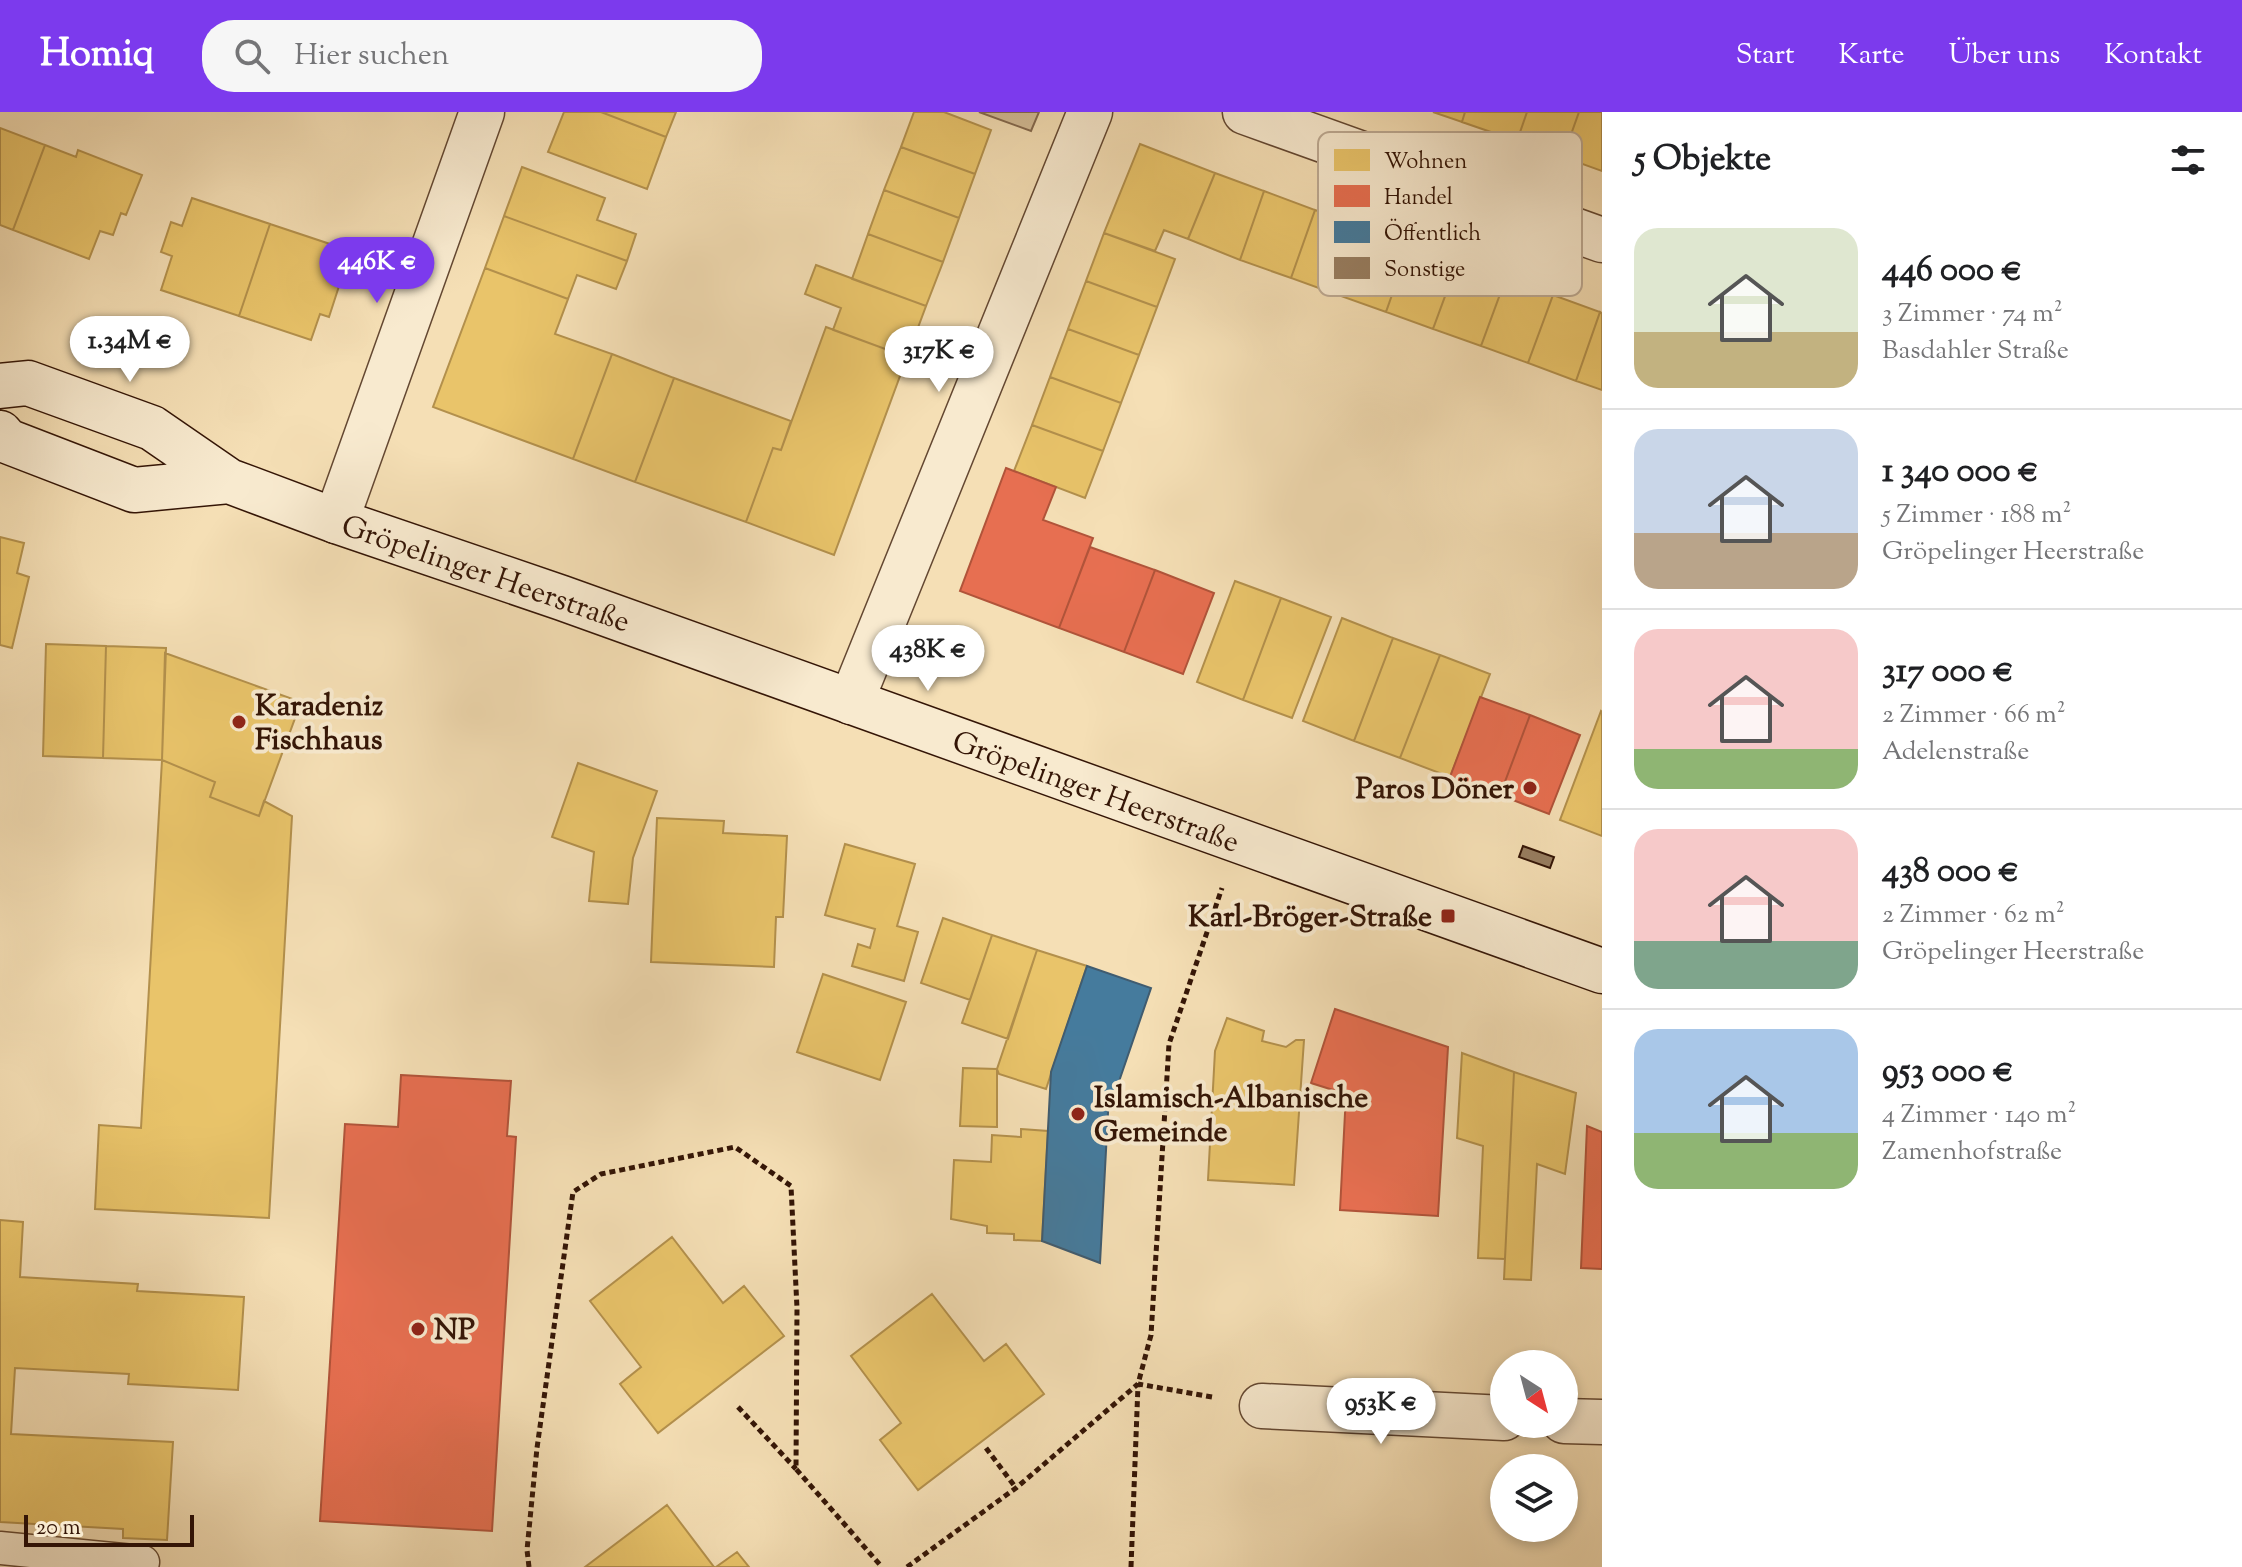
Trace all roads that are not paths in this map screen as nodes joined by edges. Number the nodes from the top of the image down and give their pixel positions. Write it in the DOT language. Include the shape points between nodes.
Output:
graph roads {
  1 [pos="482,112"];
  2 [pos="1090,112"];
  3 [pos="1245,112"];
  4 [pos="1318,138"];
  5 [pos="1582,233"];
  6 [pos="1602,240"];
  7 [pos="0,386"];
  8 [pos="0,433"];
  9 [pos="229,481"];
  10 [pos="336,521"];
  11 [pos="851,702"];
  12 [pos="1602,971"];
  13 [pos="1262,1406"];
  14 [pos="1490,1417"];
  15 [pos="1578,1421"];
  16 [pos="1602,1422"];
  17 [pos="0,1548"];
  18 [pos="143,1562"];
  1 -- 10 [label="main road"];
  2 -- 11 [label="main road"];
  3 -- 4 [label="main road"];
  5 -- 6 [label="main road"];
  7 -- 9 [label="main road, Gröpelinger Heerstraße" via="28,383 152,428"];
  8 -- 9 [label="main road, Gröpelinger Heerstraße" via="7,441 134,490"];
  9 -- 10 [label="main road, Gröpelinger Heerstraße"];
  10 -- 11 [label="main road, Gröpelinger Heerstraße"];
  11 -- 12 [label="main road, Gröpelinger Heerstraße"];
  13 -- 14 [label="main road"];
  15 -- 16 [label="main road"];
  17 -- 18 [label="lane"];
}
